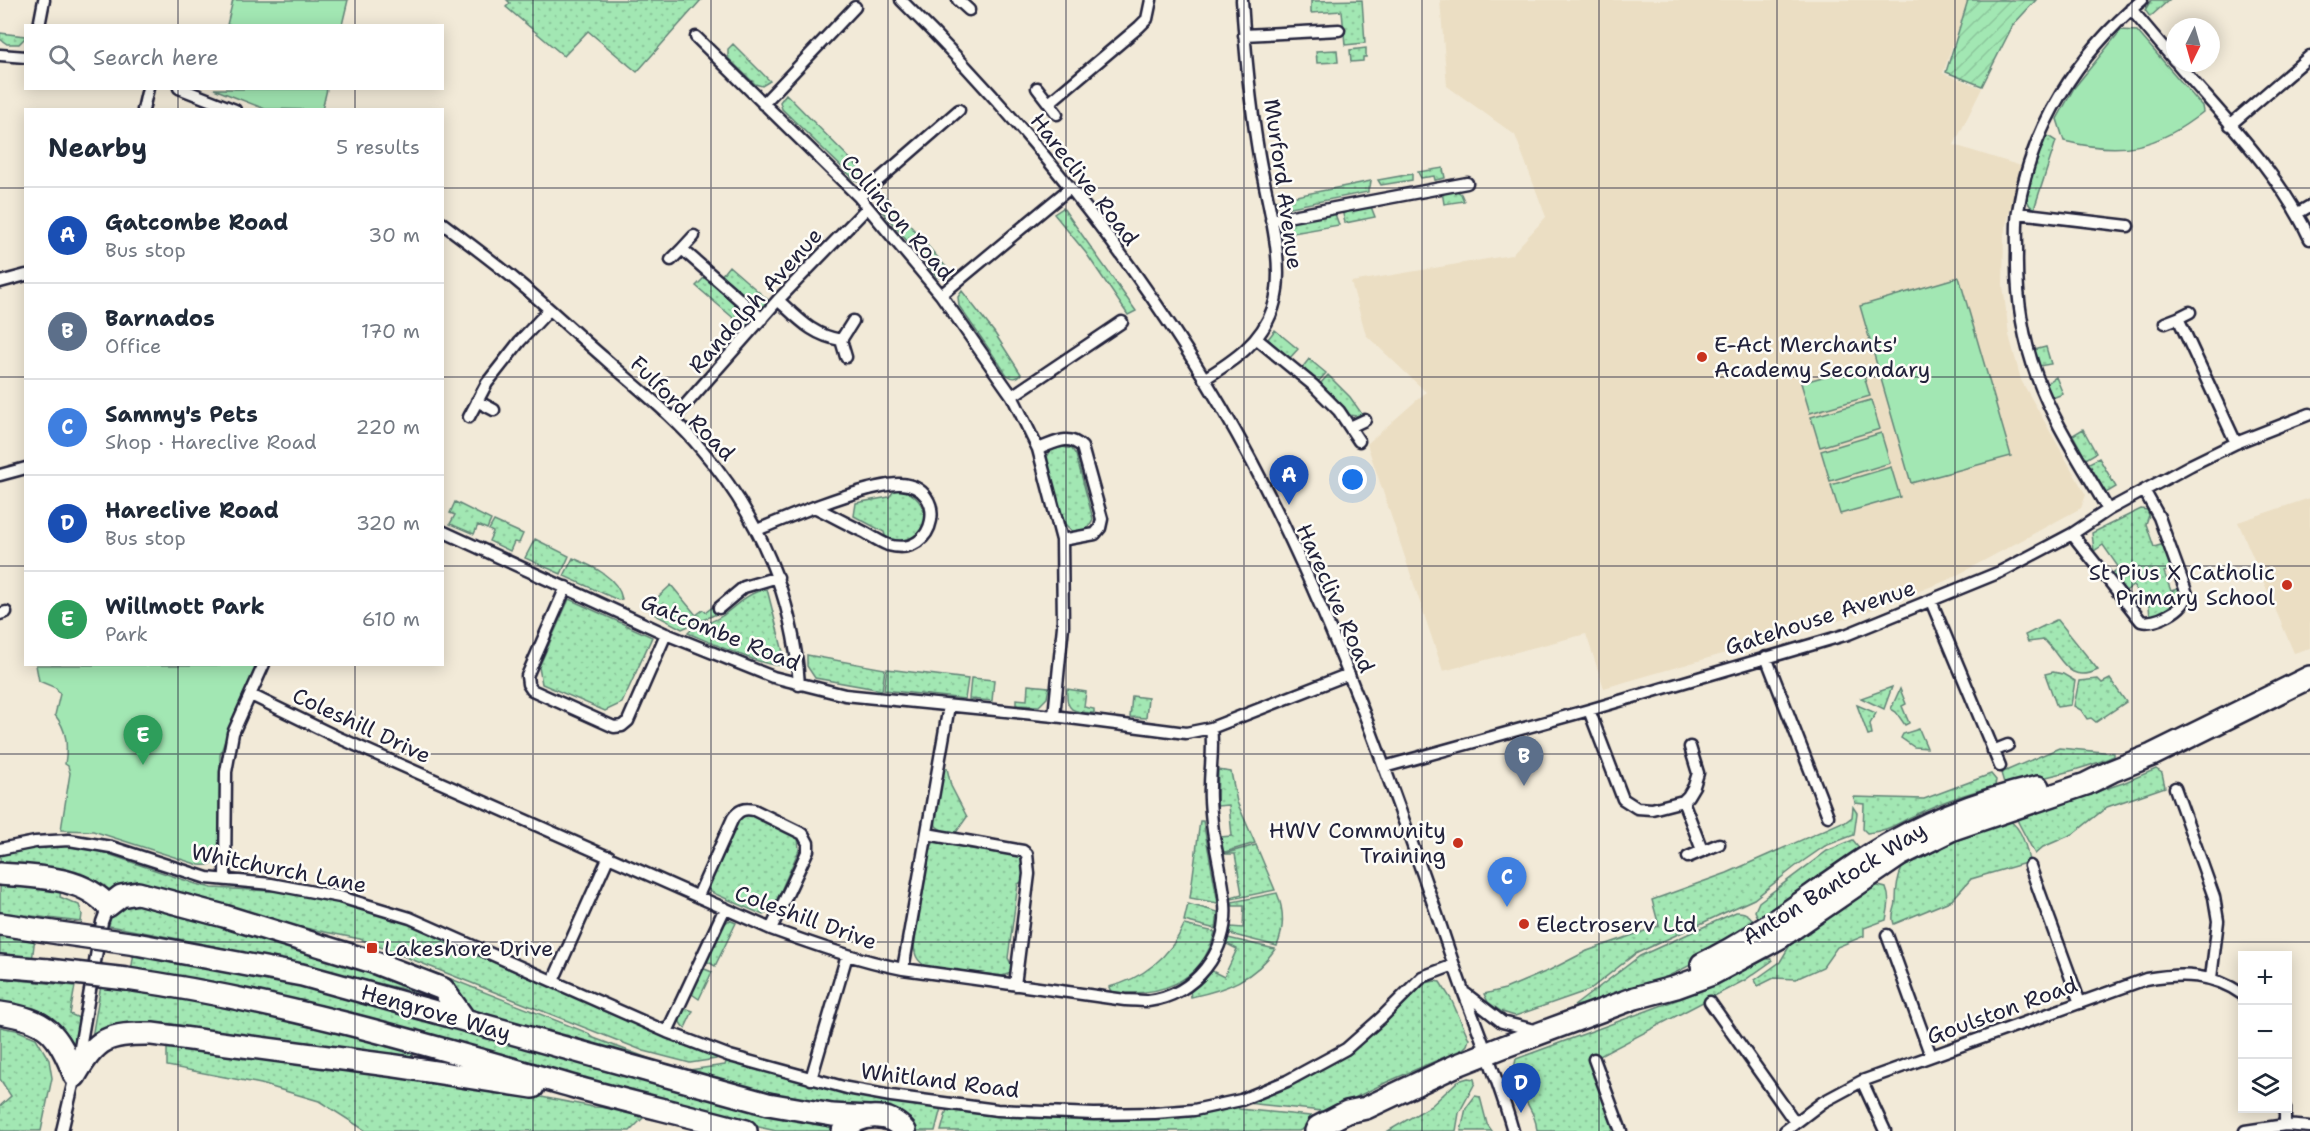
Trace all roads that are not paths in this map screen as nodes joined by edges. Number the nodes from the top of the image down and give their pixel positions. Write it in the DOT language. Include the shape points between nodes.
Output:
graph roads {
  1 [pos="44,0"];
  2 [pos="901,0"];
  3 [pos="958,0"];
  4 [pos="1151,0"];
  5 [pos="1242,0"];
  6 [pos="2142,0"];
  7 [pos="855,7"];
  8 [pos="2131,9"];
  9 [pos="969,10"];
  10 [pos="39,24"];
  11 [pos="1339,30"];
  12 [pos="1244,34"];
  13 [pos="696,37"];
  14 [pos="2166,50"];
  15 [pos="0,55"];
  16 [pos="2310,56"];
  17 [pos="24,57"];
  18 [pos="2185,72"];
  19 [pos="1037,88"];
  20 [pos="147,90"];
  21 [pos="184,90"];
  22 [pos="1049,103"];
  23 [pos="763,104"];
  24 [pos="143,108"];
  25 [pos="230,108"];
  26 [pos="959,110"];
  27 [pos="1057,114"];
  28 [pos="2230,125"];
  29 [pos="1467,183"];
  30 [pos="1070,188"];
  31 [pos="859,197"];
  32 [pos="2310,206"];
  33 [pos="867,208"];
  34 [pos="2018,213"];
  35 [pos="2298,213"];
  36 [pos="1271,220"];
  37 [pos="444,225"];
  38 [pos="2128,226"];
  39 [pos="694,236"];
  40 [pos="2310,239"];
  41 [pos="682,249"];
  42 [pos="671,260"];
  43 [pos="24,276"];
  44 [pos="0,282"];
  45 [pos="941,295"];
  46 [pos="778,300"];
  47 [pos="549,309"];
  48 [pos="2190,312"];
  49 [pos="762,318"];
  50 [pos="2178,318"];
  51 [pos="853,321"];
  52 [pos="1122,322"];
  53 [pos="2165,323"];
  54 [pos="1257,339"];
  55 [pos="841,340"];
  56 [pos="846,357"];
  57 [pos="1204,379"];
  58 [pos="1012,396"];
  59 [pos="477,401"];
  60 [pos="494,410"];
  61 [pos="2310,414"];
  62 [pos="469,417"];
  63 [pos="673,420"];
  64 [pos="1365,420"];
  65 [pos="1350,428"];
  66 [pos="1359,441"];
  67 [pos="2236,443"];
  68 [pos="1038,449"];
  69 [pos="24,469"];
  70 [pos="0,475"];
  71 [pos="2145,492"];
  72 [pos="814,507"];
  73 [pos="2108,510"];
  74 [pos="757,530"];
  75 [pos="444,532"];
  76 [pos="2072,534"];
  77 [pos="1062,540"];
  78 [pos="778,577"];
  79 [pos="566,587"];
  80 [pos="1931,601"];
  81 [pos="719,608"];
  82 [pos="666,634"];
  83 [pos="1766,657"];
  84 [pos="263,666"];
  85 [pos="1348,674"];
  86 [pos="2310,677"];
  87 [pos="799,685"];
  88 [pos="251,695"];
  89 [pos="949,706"];
  90 [pos="1589,710"];
  91 [pos="1054,716"];
  92 [pos="1211,728"];
  93 [pos="2008,745"];
  94 [pos="1690,747"];
  95 [pos="1993,751"];
  96 [pos="2000,766"];
  97 [pos="1384,767"];
  98 [pos="2175,788"];
  99 [pos="1683,801"];
  100 [pos="1828,816"];
  101 [pos="927,834"];
  102 [pos="1719,844"];
  103 [pos="0,849"];
  104 [pos="1702,850"];
  105 [pos="609,856"];
  106 [pos="1688,857"];
  107 [pos="2030,866"];
  108 [pos="0,874"];
  109 [pos="225,880"];
  110 [pos="698,896"];
  111 [pos="108,906"];
  112 [pos="724,908"];
  113 [pos="410,918"];
  114 [pos="0,924"];
  115 [pos="771,929"];
  116 [pos="1887,934"];
  117 [pos="847,956"];
  118 [pos="1454,965"];
  119 [pos="0,966"];
  120 [pos="903,969"];
  121 [pos="2211,978"];
  122 [pos="553,981"];
  123 [pos="1015,984"];
  124 [pos="1463,992"];
  125 [pos="2238,992"];
  126 [pos="1710,1002"];
  127 [pos="2080,1003"];
  128 [pos="0,1013"];
  129 [pos="465,1020"];
  130 [pos="667,1032"];
  131 [pos="1543,1032"];
  132 [pos="1488,1053"];
  133 [pos="1931,1056"];
  134 [pos="1594,1059"];
  135 [pos="75,1076"];
  136 [pos="812,1079"];
  137 [pos="1862,1081"];
  138 [pos="620,1099"];
  139 [pos="1366,1108"];
  140 [pos="2285,1113"];
  141 [pos="868,1117"];
  142 [pos="1795,1122"];
  143 [pos="2285,1125"];
  144 [pos="2310,1127"];
  145 [pos="62,1131"];
  146 [pos="746,1131"];
  147 [pos="843,1131"];
  148 [pos="905,1131"];
  149 [pos="1316,1131"];
  150 [pos="1339,1131"];
  151 [pos="1513,1131"];
  152 [pos="1620,1131"];
  153 [pos="1785,1131"];
  154 [pos="1885,1131"];
  155 [pos="2245,1131"];
  1 -- 10 [label="street"];
  2 -- 30 [label="street, Hareclive Road" via="1000,102"];
  3 -- 9 [label="street"];
  4 -- 22 [label="street" via="1146,19 1139,27"];
  5 -- 12 [label="street, Murford Avenue"];
  6 -- 8 [label="street"];
  7 -- 23 [label="street"];
  8 -- 14 [label="street"];
  8 -- 34 [label="street" via="2096,44 2061,92 2037,139"];
  11 -- 12 [label="street"];
  12 -- 36 [label="street, Murford Avenue" via="1254,125"];
  13 -- 23 [label="street, Collinson Road"];
  15 -- 17 [label="street"];
  16 -- 28 [label="street"];
  18 -- 28 [label="street"];
  19 -- 22 [label="street"];
  20 -- 24 [label="street"];
  21 -- 25 [label="street"];
  22 -- 27 [label="street"];
  23 -- 31 [label="street, Collinson Road"];
  26 -- 31 [label="street"];
  28 -- 35 [label="street"];
  29 -- 36 [label="street"];
  30 -- 45 [label="street"];
  30 -- 57 [label="street, Hareclive Road" via="1148,293"];
  31 -- 33 [label="street, Collinson Road"];
  32 -- 35 [label="street"];
  33 -- 45 [label="street, Collinson Road"];
  33 -- 46 [label="street, Randolph Avenue"];
  34 -- 38 [label="street"];
  34 -- 73 [label="street" via="2018,300 2030,356 2048,403"];
  35 -- 40 [label="street"];
  36 -- 54 [label="street, Murford Avenue" via="1279,274 1277,294"];
  37 -- 47 [label="street, Fulford Road"];
  39 -- 41 [label="street"];
  41 -- 42 [label="street"];
  41 -- 49 [label="street"];
  43 -- 44 [label="street"];
  45 -- 58 [label="street, Collinson Road"];
  46 -- 49 [label="street, Randolph Avenue"];
  46 -- 55 [label="street" via="811,330"];
  47 -- 59 [label="street" via="513,350"];
  47 -- 63 [label="street, Fulford Road"];
  48 -- 50 [label="street"];
  49 -- 63 [label="street, Randolph Avenue"];
  50 -- 53 [label="street"];
  50 -- 67 [label="street"];
  51 -- 55 [label="street"];
  52 -- 58 [label="street"];
  54 -- 57 [label="street, Murford Avenue"];
  54 -- 65 [label="street" via="1313,385"];
  55 -- 56 [label="street"];
  57 -- 85 [label="street, Hareclive Road" via="1252,462 1308,577"];
  58 -- 68 [label="street, Collinson Road"];
  59 -- 60 [label="street"];
  59 -- 62 [label="street"];
  61 -- 67 [label="street, Gatehouse Avenue"];
  63 -- 74 [label="street, Fulford Road" via="728,481"];
  64 -- 65 [label="street"];
  65 -- 66 [label="street"];
  67 -- 71 [label="street, Gatehouse Avenue"];
  68 -- 77 [label="street, Collinson Road"];
  68 -- 77 [label="street" via="1067,439 1083,447 1102,519 1095,534"];
  69 -- 70 [label="street"];
  71 -- 73 [label="street, Gatehouse Avenue"];
  71 -- 76 [label="street" via="2159,518 2187,594 2181,606 2152,623 2136,618"];
  72 -- 72 [label="street" via="841,496 901,484 914,487 925,496 932,508 932,521 918,542 896,546"];
  72 -- 74 [label="street"];
  73 -- 76 [label="street, Gatehouse Avenue"];
  74 -- 78 [label="street, Fulford Road"];
  75 -- 79 [label="street, Gatcombe Road"];
  76 -- 80 [label="street, Gatehouse Avenue" via="2000,572"];
  77 -- 91 [label="street, Collinson Road" via="1063,626"];
  78 -- 81 [label="street" via="744,587"];
  78 -- 87 [label="street, Fulford Road" via="797,650"];
  79 -- 82 [label="street, Gatcombe Road"];
  79 -- 82 [label="street" via="527,676 532,690 614,727 622,726 628,721"];
  80 -- 83 [label="street, Gatehouse Avenue" via="1848,634"];
  80 -- 95 [label="street"];
  82 -- 87 [label="street, Gatcombe Road"];
  83 -- 90 [label="street, Gatehouse Avenue"];
  83 -- 100 [label="street"];
  84 -- 88 [label="street"];
  85 -- 92 [label="street, Gatcombe Road"];
  85 -- 97 [label="street, Hareclive Road"];
  86 -- 131 [label="highway, Anton Bantock Way" via="2112,771 2003,795 1932,821 1870,855 1762,930 1710,960 1635,998"];
  87 -- 89 [label="street, Gatcombe Road" via="846,695"];
  88 -- 105 [label="street, Coleshill Drive"];
  88 -- 109 [label="street" via="233,734 226,772"];
  89 -- 91 [label="street, Gatcombe Road"];
  89 -- 101 [label="street"];
  90 -- 97 [label="street, Gatehouse Avenue"];
  90 -- 99 [label="street" via="1623,799 1643,810"];
  91 -- 92 [label="street, Gatcombe Road" via="1186,733"];
  92 -- 123 [label="street, Coleshill Drive" via="1210,804 1225,923 1214,958 1203,973 1182,990 1147,1001"];
  93 -- 95 [label="street"];
  94 -- 99 [label="street" via="1698,773"];
  95 -- 96 [label="street"];
  97 -- 118 [label="street, Hareclive Road"];
  98 -- 121 [label="street" via="2214,897 2218,921"];
  99 -- 104 [label="street"];
  101 -- 120 [label="street"];
  101 -- 123 [label="street" via="1028,855"];
  102 -- 104 [label="street"];
  103 -- 109 [label="street, Whitchurch Lane" via="69,840 111,847 207,878"];
  104 -- 106 [label="street"];
  105 -- 110 [label="street, Coleshill Drive"];
  105 -- 122 [label="street"];
  107 -- 127 [label="street"];
  108 -- 111 [label="highway" via="79,884"];
  109 -- 113 [label="street, Whitchurch Lane" via="308,890"];
  110 -- 112 [label="street, Coleshill Drive"];
  110 -- 115 [label="street" via="733,818 738,811 754,810 803,834 808,843"];
  111 -- 129 [label="highway" via="121,896 138,893 373,962 443,989"];
  111 -- 135 [label="street"];
  112 -- 115 [label="street, Coleshill Drive"];
  112 -- 130 [label="street"];
  113 -- 122 [label="street, Whitland Road"];
  114 -- 129 [label="highway, Hengrove Way, bridge" via="302,975"];
  115 -- 117 [label="street, Coleshill Drive"];
  116 -- 133 [label="street"];
  117 -- 120 [label="street, Coleshill Drive"];
  117 -- 136 [label="street"];
  118 -- 124 [label="street, Hareclive Road"];
  118 -- 136 [label="street, Whitland Road" via="1422,977 1382,1018 1346,1048 1317,1065 1257,1094 1194,1110 1094,1114 997,1110 891,1096"];
  119 -- 138 [label="highway, Hengrove Way, bridge" via="187,988 332,1019"];
  120 -- 123 [label="street, Coleshill Drive"];
  121 -- 125 [label="street, Goulston Road"];
  121 -- 127 [label="street, Goulston Road" via="2177,974 2146,979"];
  122 -- 130 [label="street, Whitland Road"];
  124 -- 131 [label="street" via="1502,1022"];
  124 -- 132 [label="street, Hareclive Road"];
  126 -- 142 [label="street"];
  127 -- 133 [label="street, Goulston Road"];
  128 -- 135 [label="highway" via="32,1019 48,1030 62,1045"];
  129 -- 141 [label="highway, Hengrove Way" via="768,1104"];
  130 -- 136 [label="street, Whitland Road" via="730,1056"];
  131 -- 132 [label="highway, Anton Bantock Way"];
  132 -- 139 [label="highway, Anton Bantock Way"];
  132 -- 151 [label="street, Hareclive Road"];
  133 -- 137 [label="street, Goulston Road"];
  134 -- 152 [label="street"];
  135 -- 138 [label="highway" via="88,1053 105,1040 152,1034"];
  135 -- 145 [label="street"];
  137 -- 142 [label="street, Goulston Road"];
  137 -- 154 [label="street"];
  138 -- 146 [label="highway, Hengrove Way"];
  139 -- 149 [label="highway" via="1347,1112"];
  139 -- 150 [label="highway" via="1353,1124"];
  140 -- 143 [label="street"];
  141 -- 147 [label="highway"];
  141 -- 148 [label="highway, Hengrove Way" via="889,1119"];
  142 -- 153 [label="street, Goulston Road"];
  143 -- 144 [label="street"];
  143 -- 155 [label="street"];
}
